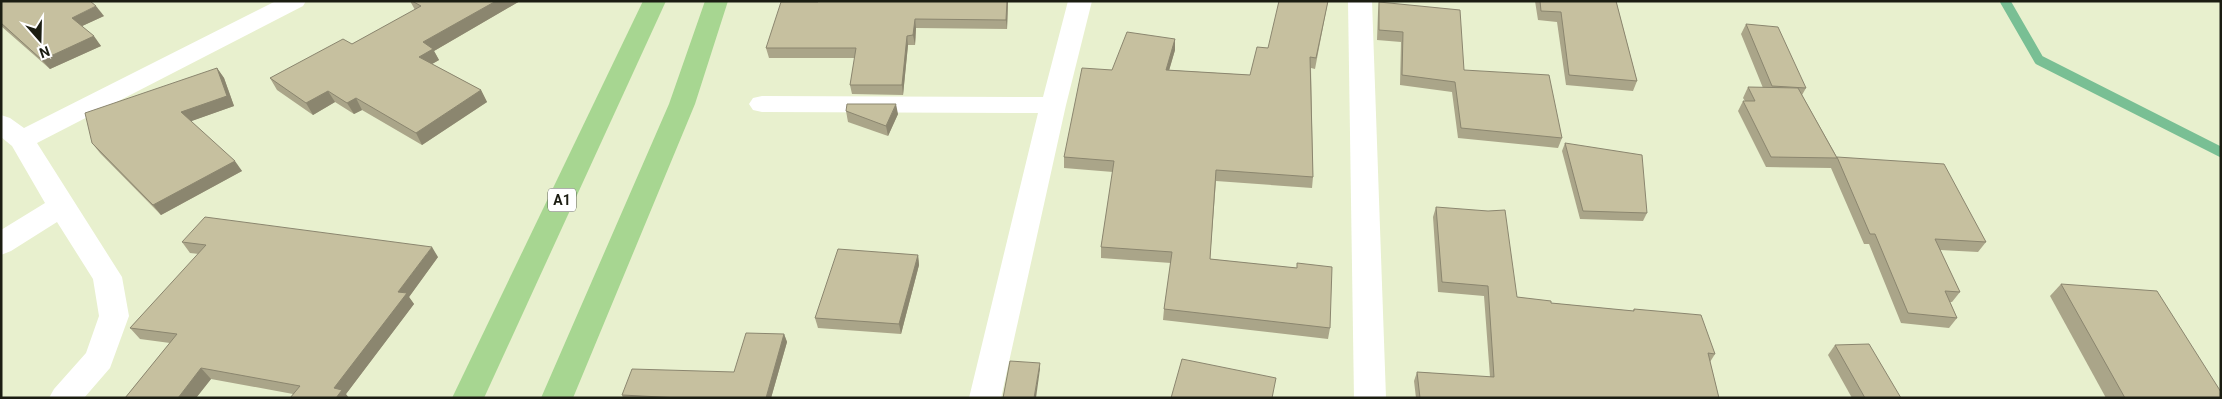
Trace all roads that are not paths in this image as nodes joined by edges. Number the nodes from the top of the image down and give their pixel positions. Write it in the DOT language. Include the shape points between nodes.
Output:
graph roads {
  1 [pos="295,1"];
  2 [pos="655,1"];
  3 [pos="717,1"];
  4 [pos="1080,1"];
  5 [pos="1360,1"];
  6 [pos="762,104"];
  7 [pos="1053,105"];
  8 [pos="1,124"];
  9 [pos="22,140"];
  10 [pos="61,206"];
  11 [pos="1,244"];
  12 [pos="65,398"];
  13 [pos="468,398"];
  14 [pos="557,398"];
  15 [pos="985,398"];
  16 [pos="1370,398"];
  1 -- 9 [label="street"];
  2 -- 13 [label="main road, A1"];
  3 -- 14 [label="main road" via="682,104"];
  4 -- 7 [label="street"];
  5 -- 16 [label="street"];
  6 -- 7 [label="street"];
  7 -- 15 [label="street"];
  8 -- 9 [label="street"];
  9 -- 10 [label="street"];
  10 -- 11 [label="street"];
  10 -- 12 [label="street" via="107,277 114,316 99,359"];
}
